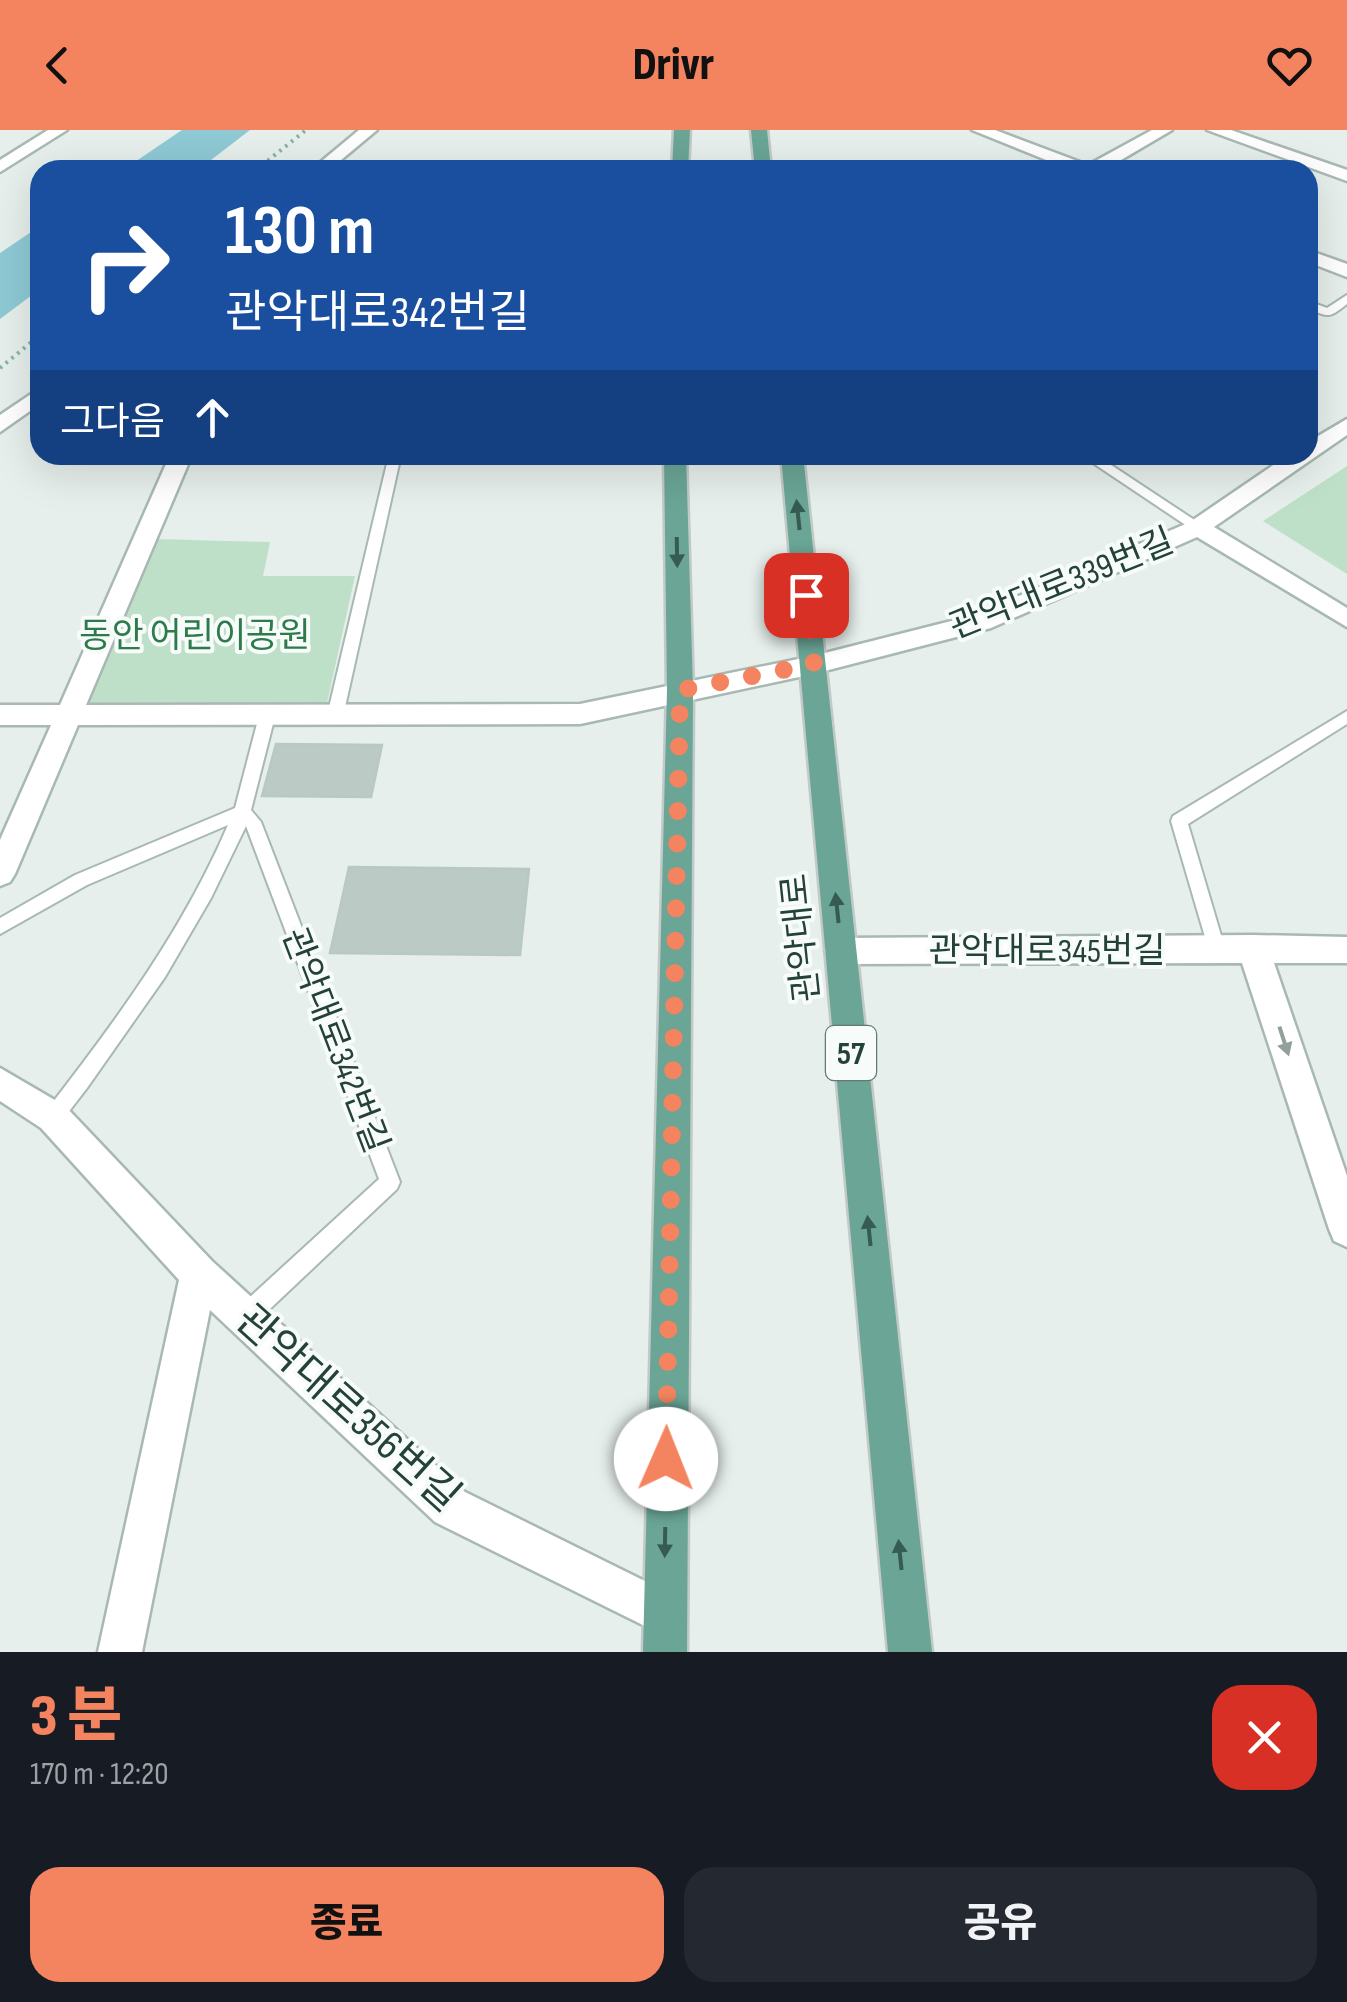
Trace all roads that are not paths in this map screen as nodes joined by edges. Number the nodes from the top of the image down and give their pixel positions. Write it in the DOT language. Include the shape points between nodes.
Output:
graph roads {
  1 [pos="60,130"];
  2 [pos="369,130"];
  3 [pos="682,130"];
  4 [pos="760,130"];
  5 [pos="980,130"];
  6 [pos="1164,130"];
  7 [pos="1215,130"];
  8 [pos="332,160"];
  9 [pos="679,160"];
  10 [pos="763,160"];
  11 [pos="1062,160"];
  12 [pos="1108,160"];
  13 [pos="1301,160"];
  14 [pos="1318,166"];
  15 [pos="0,168"];
  16 [pos="1347,176"];
  17 [pos="1318,260"];
  18 [pos="1347,271"];
  19 [pos="1347,298"];
  20 [pos="1318,308"];
  21 [pos="30,402"];
  22 [pos="1347,425"];
  23 [pos="0,426"];
  24 [pos="1318,433"];
  25 [pos="177,465"];
  26 [pos="393,465"];
  27 [pos="675,465"];
  28 [pos="793,465"];
  29 [pos="1102,465"];
  30 [pos="1288,465"];
  31 [pos="1198,527"];
  32 [pos="1347,619"];
  33 [pos="814,664"];
  34 [pos="680,690"];
  35 [pos="0,714"];
  36 [pos="69,715"];
  37 [pos="267,716"];
  38 [pos="335,716"];
  39 [pos="1347,718"];
  40 [pos="242,812"];
  41 [pos="0,874"];
  42 [pos="0,927"];
  43 [pos="1216,948"];
  44 [pos="1254,948"];
  45 [pos="1347,950"];
  46 [pos="842,951"];
  47 [pos="0,1083"];
  48 [pos="53,1118"];
  49 [pos="1347,1230"];
  50 [pos="199,1274"];
  51 [pos="248,1314"];
  52 [pos="664,1613"];
  53 [pos="120,1652"];
  54 [pos="664,1652"];
  55 [pos="910,1652"];
  1 -- 15 [label="street"];
  2 -- 8 [label="street"];
  3 -- 9 [label="main road"];
  4 -- 10 [label="main road"];
  5 -- 11 [label="street"];
  6 -- 12 [label="street"];
  7 -- 13 [label="street"];
  14 -- 16 [label="street"];
  17 -- 18 [label="street"];
  19 -- 20 [label="lane" via="1328,312"];
  21 -- 23 [label="street"];
  22 -- 24 [label="street"];
  25 -- 36 [label="street"];
  26 -- 38 [label="lane"];
  27 -- 34 [label="main road, one-way"];
  33 -- 28 [label="main road, 관악대로 / 57, one-way"];
  29 -- 31 [label="lane"];
  30 -- 31 [label="street"];
  31 -- 32 [label="street, 관악대로339번길"];
  31 -- 33 [label="street, 관악대로339번길" via="982,622"];
  33 -- 34 [label="street, 관악대로339번길"];
  46 -- 33 [label="main road, 관악대로 / 57, one-way"];
  34 -- 38 [label="street" via="580,714"];
  34 -- 52 [label="main road, one-way"];
  35 -- 36 [label="street"];
  36 -- 37 [label="street"];
  36 -- 41 [label="street"];
  37 -- 38 [label="street"];
  37 -- 40 [label="lane"];
  39 -- 43 [label="lane" via="1178,821"];
  40 -- 42 [label="lane" via="80,880"];
  40 -- 48 [label="lane" via="202,896 108,1048"];
  40 -- 51 [label="lane, 관악대로342번길" via="252,822 390,1182"];
  43 -- 44 [label="street, 관악대로345번길"];
  43 -- 46 [label="street, 관악대로345번길"];
  44 -- 45 [label="street, 관악대로345번길"];
  44 -- 49 [label="street, one-way"];
  55 -- 46 [label="main road, 관악대로 / 57, one-way"];
  47 -- 48 [label="street, 관악대로356번길"];
  48 -- 50 [label="street, 관악대로356번길"];
  50 -- 51 [label="street, 관악대로356번길"];
  50 -- 53 [label="street, 관악대로356번길"];
  51 -- 52 [label="street, 관악대로356번길" via="450,1507"];
  52 -- 54 [label="main road"];
}
